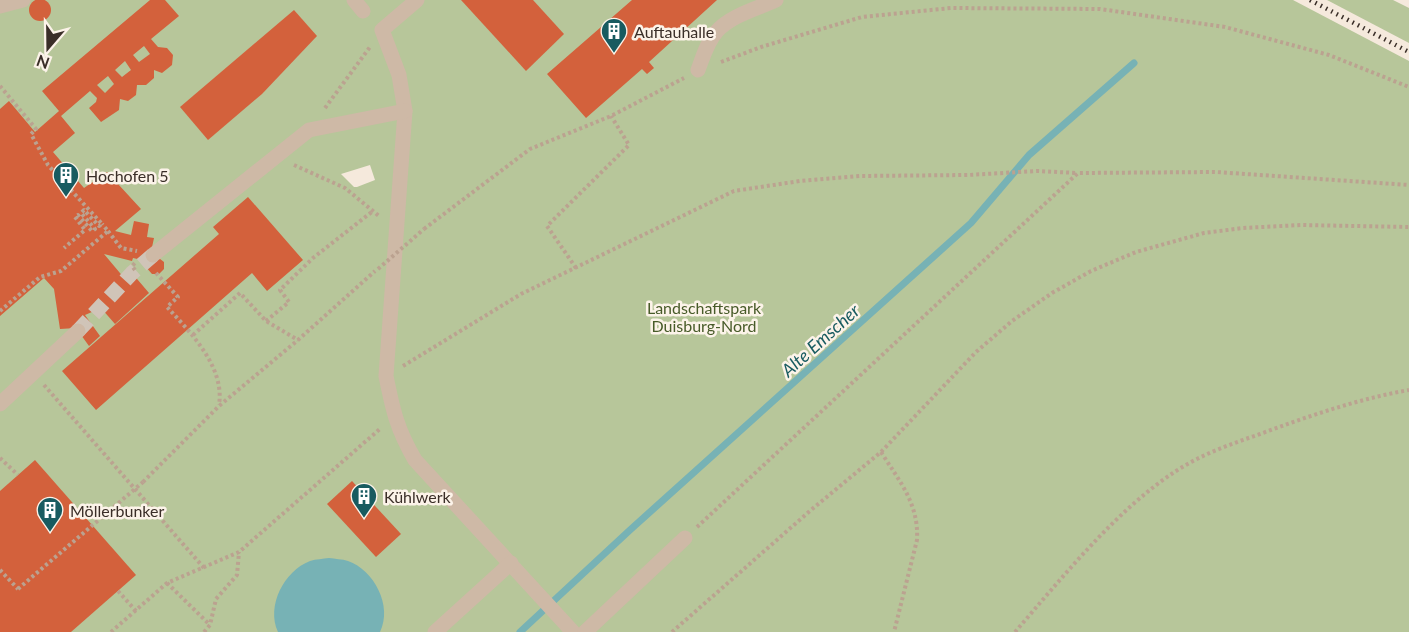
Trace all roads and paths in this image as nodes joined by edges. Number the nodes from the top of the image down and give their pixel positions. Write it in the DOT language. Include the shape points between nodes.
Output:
graph roads {
  1 [pos="23,0"];
  2 [pos="417,0"];
  3 [pos="776,0"];
  4 [pos="0,6"];
  5 [pos="382,30"];
  6 [pos="698,70"];
  7 [pos="0,86"];
  8 [pos="1409,87"];
  9 [pos="405,111"];
  10 [pos="611,116"];
  11 [pos="309,130"];
  12 [pos="275,157"];
  13 [pos="1078,173"];
  14 [pos="1409,185"];
  15 [pos="373,211"];
  16 [pos="102,224"];
  17 [pos="1409,227"];
  18 [pos="396,230"];
  19 [pos="108,231"];
  20 [pos="64,248"];
  21 [pos="150,258"];
  22 [pos="576,268"];
  23 [pos="0,311"];
  24 [pos="266,321"];
  25 [pos="78,331"];
  26 [pos="191,334"];
  27 [pos="298,340"];
  28 [pos="33,373"];
  29 [pos="386,376"];
  30 [pos="1409,390"];
  31 [pos="0,404"];
  32 [pos="219,406"];
  33 [pos="394,417"];
  34 [pos="881,452"];
  35 [pos="0,458"];
  36 [pos="18,475"];
  37 [pos="685,538"];
  38 [pos="239,552"];
  39 [pos="511,563"];
  40 [pos="204,568"];
  41 [pos="0,570"];
  42 [pos="167,583"];
  43 [pos="118,591"];
  44 [pos="136,611"];
  45 [pos="210,625"];
  46 [pos="568,627"];
  47 [pos="111,632"];
  48 [pos="204,632"];
  49 [pos="435,632"];
  50 [pos="585,632"];
  51 [pos="672,632"];
  52 [pos="894,632"];
  53 [pos="1015,632"];
  1 -- 4 [label="lane"];
  2 -- 5 [label="lane"];
  3 -- 6 [label="lane" via="716,32"];
  5 -- 9 [label="lane" via="399,75"];
  5 -- 11 [label="path"];
  6 -- 8 [label="path" via="862,17 951,8 1100,9 1225,27 1329,55"];
  6 -- 10 [label="path"];
  7 -- 16 [label="path" via="36,129 31,134 48,165"];
  9 -- 11 [label="lane"];
  9 -- 18 [label="lane"];
  10 -- 22 [label="path" via="629,145 547,226"];
  10 -- 27 [label="path, bridge" via="530,149 424,229"];
  11 -- 12 [label="lane"];
  12 -- 15 [label="path" via="345,188"];
  12 -- 21 [label="lane"];
  13 -- 14 [label="path" via="1216,172"];
  13 -- 22 [label="path" via="860,176 734,191"];
  13 -- 37 [label="path"];
  15 -- 18 [label="path"];
  15 -- 24 [label="path" via="313,258 280,290 289,302"];
  16 -- 19 [label="path"];
  16 -- 20 [label="path" via="99,226 84,210 81,213 95,229 92,231 78,215 75,217 85,230"];
  17 -- 34 [label="path" via="1243,228 1204,233 1136,252 1052,293 1012,321 976,352"];
  18 -- 29 [label="lane"];
  19 -- 21 [label="path" via="122,248"];
  19 -- 23 [label="path" via="61,271 40,277"];
  21 -- 26 [label="path" via="178,297 167,307"];
  22 -- 29 [label="path" via="521,294"];
  24 -- 26 [label="path" via="240,293"];
  24 -- 27 [label="path"];
  25 -- 28 [label="lane"];
  26 -- 32 [label="path" via="219,379"];
  27 -- 32 [label="path"];
  28 -- 31 [label="lane"];
  28 -- 40 [label="path"];
  29 -- 33 [label="lane"];
  30 -- 53 [label="path" via="1371,397 1281,426 1206,454 1176,470 1107,529"];
  32 -- 41 [label="path, bridge" via="143,482 18,589"];
  33 -- 38 [label="path"];
  33 -- 39 [label="lane" via="415,460"];
  34 -- 51 [label="path"];
  34 -- 52 [label="path" via="914,507 918,525"];
  35 -- 36 [label="path"];
  37 -- 50 [label="lane"];
  38 -- 40 [label="path"];
  38 -- 45 [label="path" via="237,575 216,599"];
  39 -- 46 [label="lane"];
  39 -- 49 [label="lane"];
  40 -- 42 [label="path"];
  42 -- 44 [label="path"];
  42 -- 45 [label="path"];
  43 -- 44 [label="path"];
  44 -- 47 [label="path"];
  45 -- 48 [label="path"];
}
